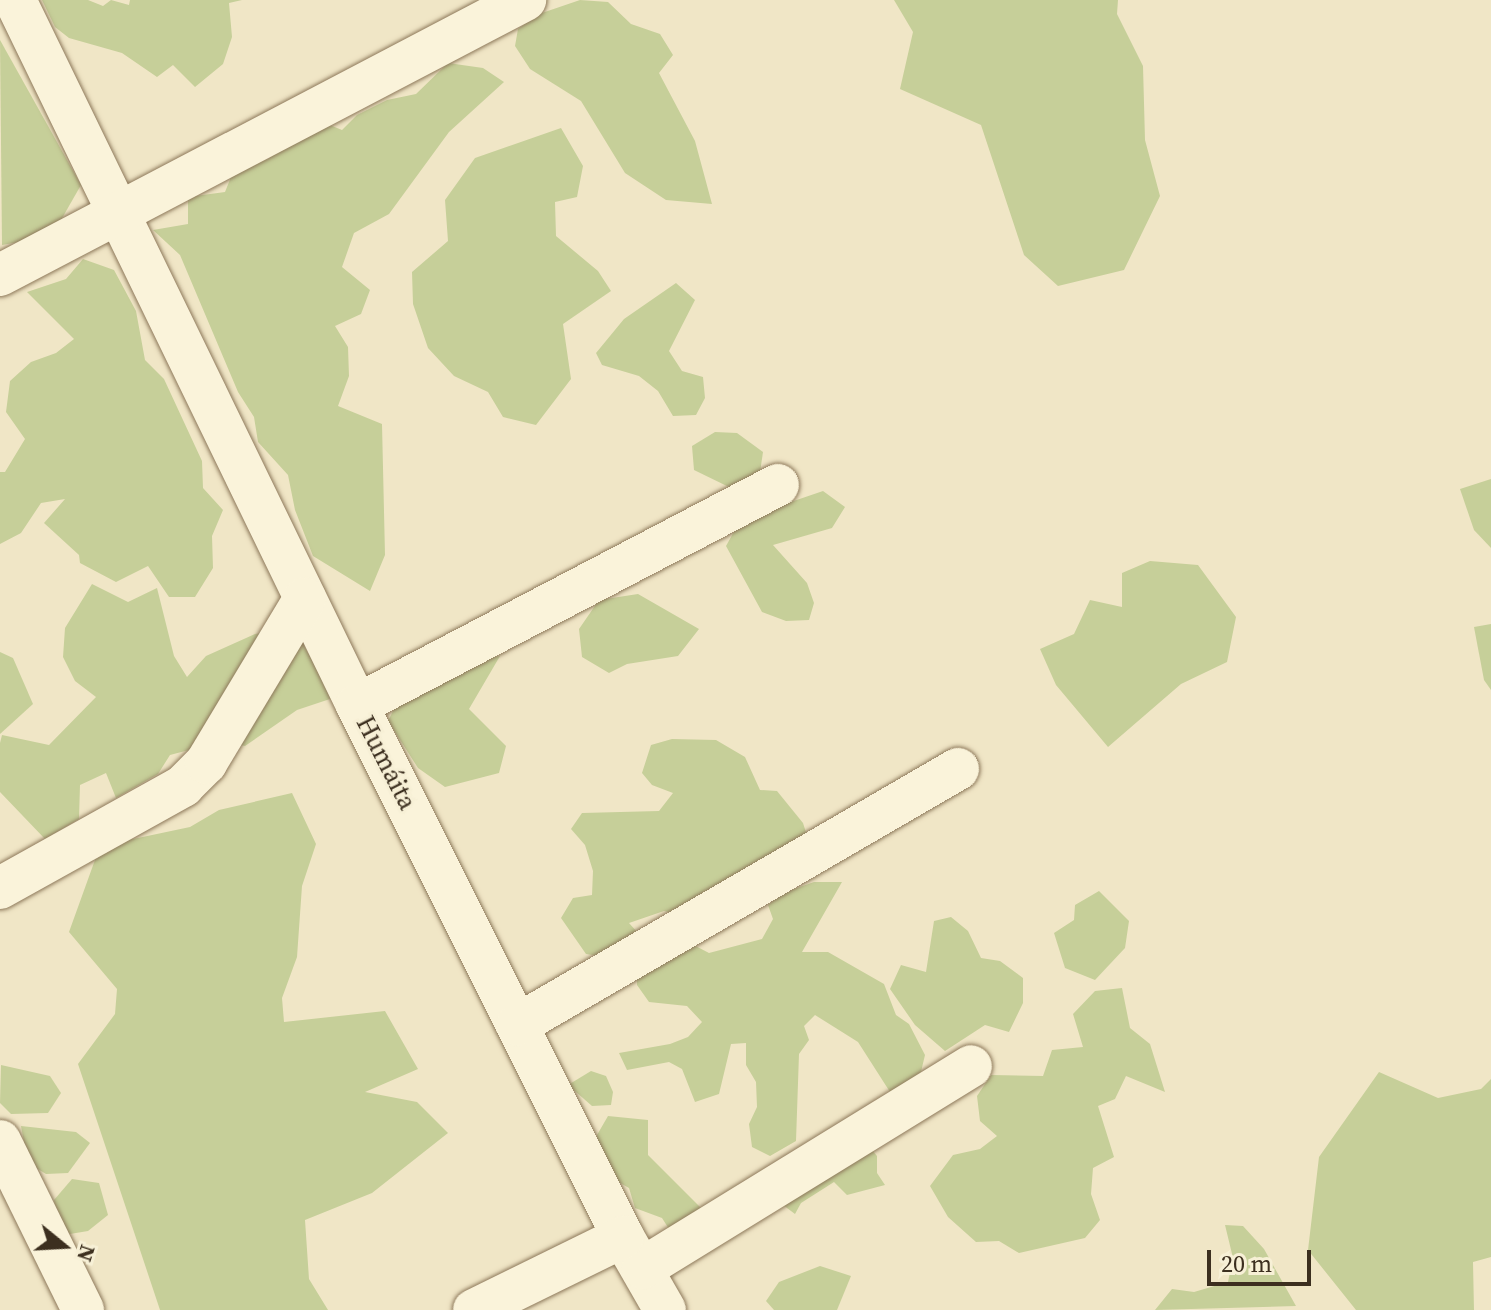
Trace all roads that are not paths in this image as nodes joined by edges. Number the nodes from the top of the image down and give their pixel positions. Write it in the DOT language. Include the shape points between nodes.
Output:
graph roads {
  1 [pos="15,0"];
  2 [pos="525,0"];
  3 [pos="117,210"];
  4 [pos="0,275"];
  5 [pos="778,485"];
  6 [pos="305,598"];
  7 [pos="357,705"];
  8 [pos="958,769"];
  9 [pos="0,888"];
  10 [pos="517,1025"];
  11 [pos="971,1066"];
  12 [pos="0,1141"];
  13 [pos="633,1253"];
  14 [pos="83,1310"];
  15 [pos="474,1310"];
  16 [pos="665,1310"];
  1 -- 3 [label="street, Humáita"];
  2 -- 3 [label="street"];
  3 -- 4 [label="street"];
  3 -- 6 [label="street, Humáita"];
  5 -- 7 [label="street"];
  6 -- 7 [label="street, Humáita"];
  6 -- 9 [label="street" via="206,763 183,786"];
  7 -- 10 [label="street, Humáita"];
  8 -- 10 [label="street"];
  10 -- 13 [label="street, Humáita"];
  11 -- 13 [label="street"];
  12 -- 14 [label="street"];
  13 -- 15 [label="street"];
  13 -- 16 [label="street, Humáita"];
}
